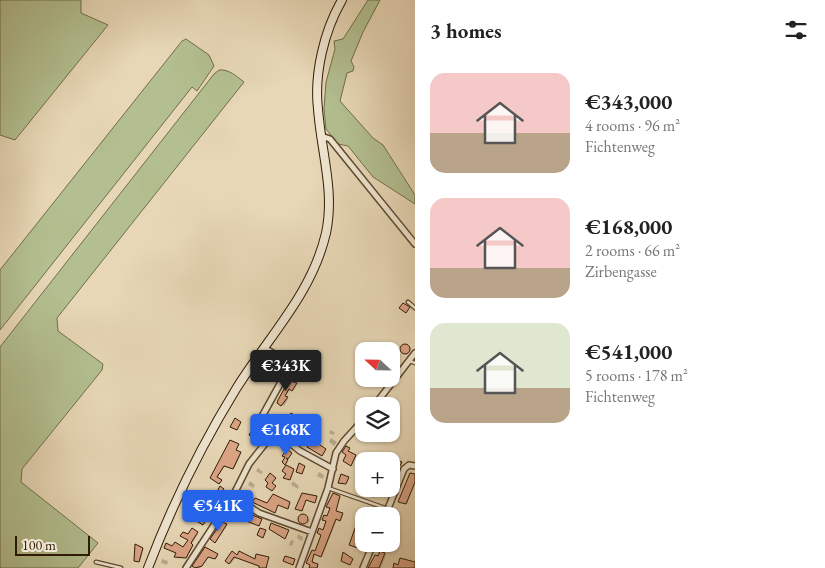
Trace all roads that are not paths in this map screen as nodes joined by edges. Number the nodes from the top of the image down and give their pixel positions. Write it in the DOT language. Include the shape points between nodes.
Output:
graph roads {
  1 [pos="342,0"];
  2 [pos="321,136"];
  3 [pos="415,244"];
  4 [pos="408,302"];
  5 [pos="415,308"];
  6 [pos="264,348"];
  7 [pos="415,353"];
  8 [pos="413,362"];
  9 [pos="382,397"];
  10 [pos="355,429"];
  11 [pos="275,431"];
  12 [pos="415,466"];
  13 [pos="333,469"];
  14 [pos="328,488"];
  15 [pos="233,496"];
  16 [pos="382,507"];
  17 [pos="389,507"];
  18 [pos="312,532"];
  19 [pos="370,552"];
  20 [pos="96,562"];
  21 [pos="121,568"];
  22 [pos="148,568"];
  23 [pos="186,568"];
  24 [pos="299,568"];
  25 [pos="363,568"];
  1 -- 2 [label="main road" via="329,29 318,79 317,108"];
  2 -- 3 [label="street" via="330,139"];
  2 -- 6 [label="main road" via="329,189 327,224 321,250 304,290"];
  4 -- 5 [label="lane"];
  6 -- 11 [label="street" via="290,364 260,420 260,424"];
  6 -- 22 [label="main road" via="212,429 164,526"];
  7 -- 8 [label="street"];
  8 -- 9 [label="street"];
  10 -- 13 [label="street" via="339,447"];
  11 -- 13 [label="street" via="300,452"];
  11 -- 15 [label="street" via="249,464"];
  12 -- 17 [label="street" via="406,466"];
  13 -- 14 [label="street"];
  14 -- 16 [label="lane"];
  14 -- 18 [label="street"];
  15 -- 18 [label="street" via="259,512"];
  15 -- 23 [label="street"];
  18 -- 24 [label="street"];
  19 -- 25 [label="street"];
  20 -- 21 [label="lane"];
}
